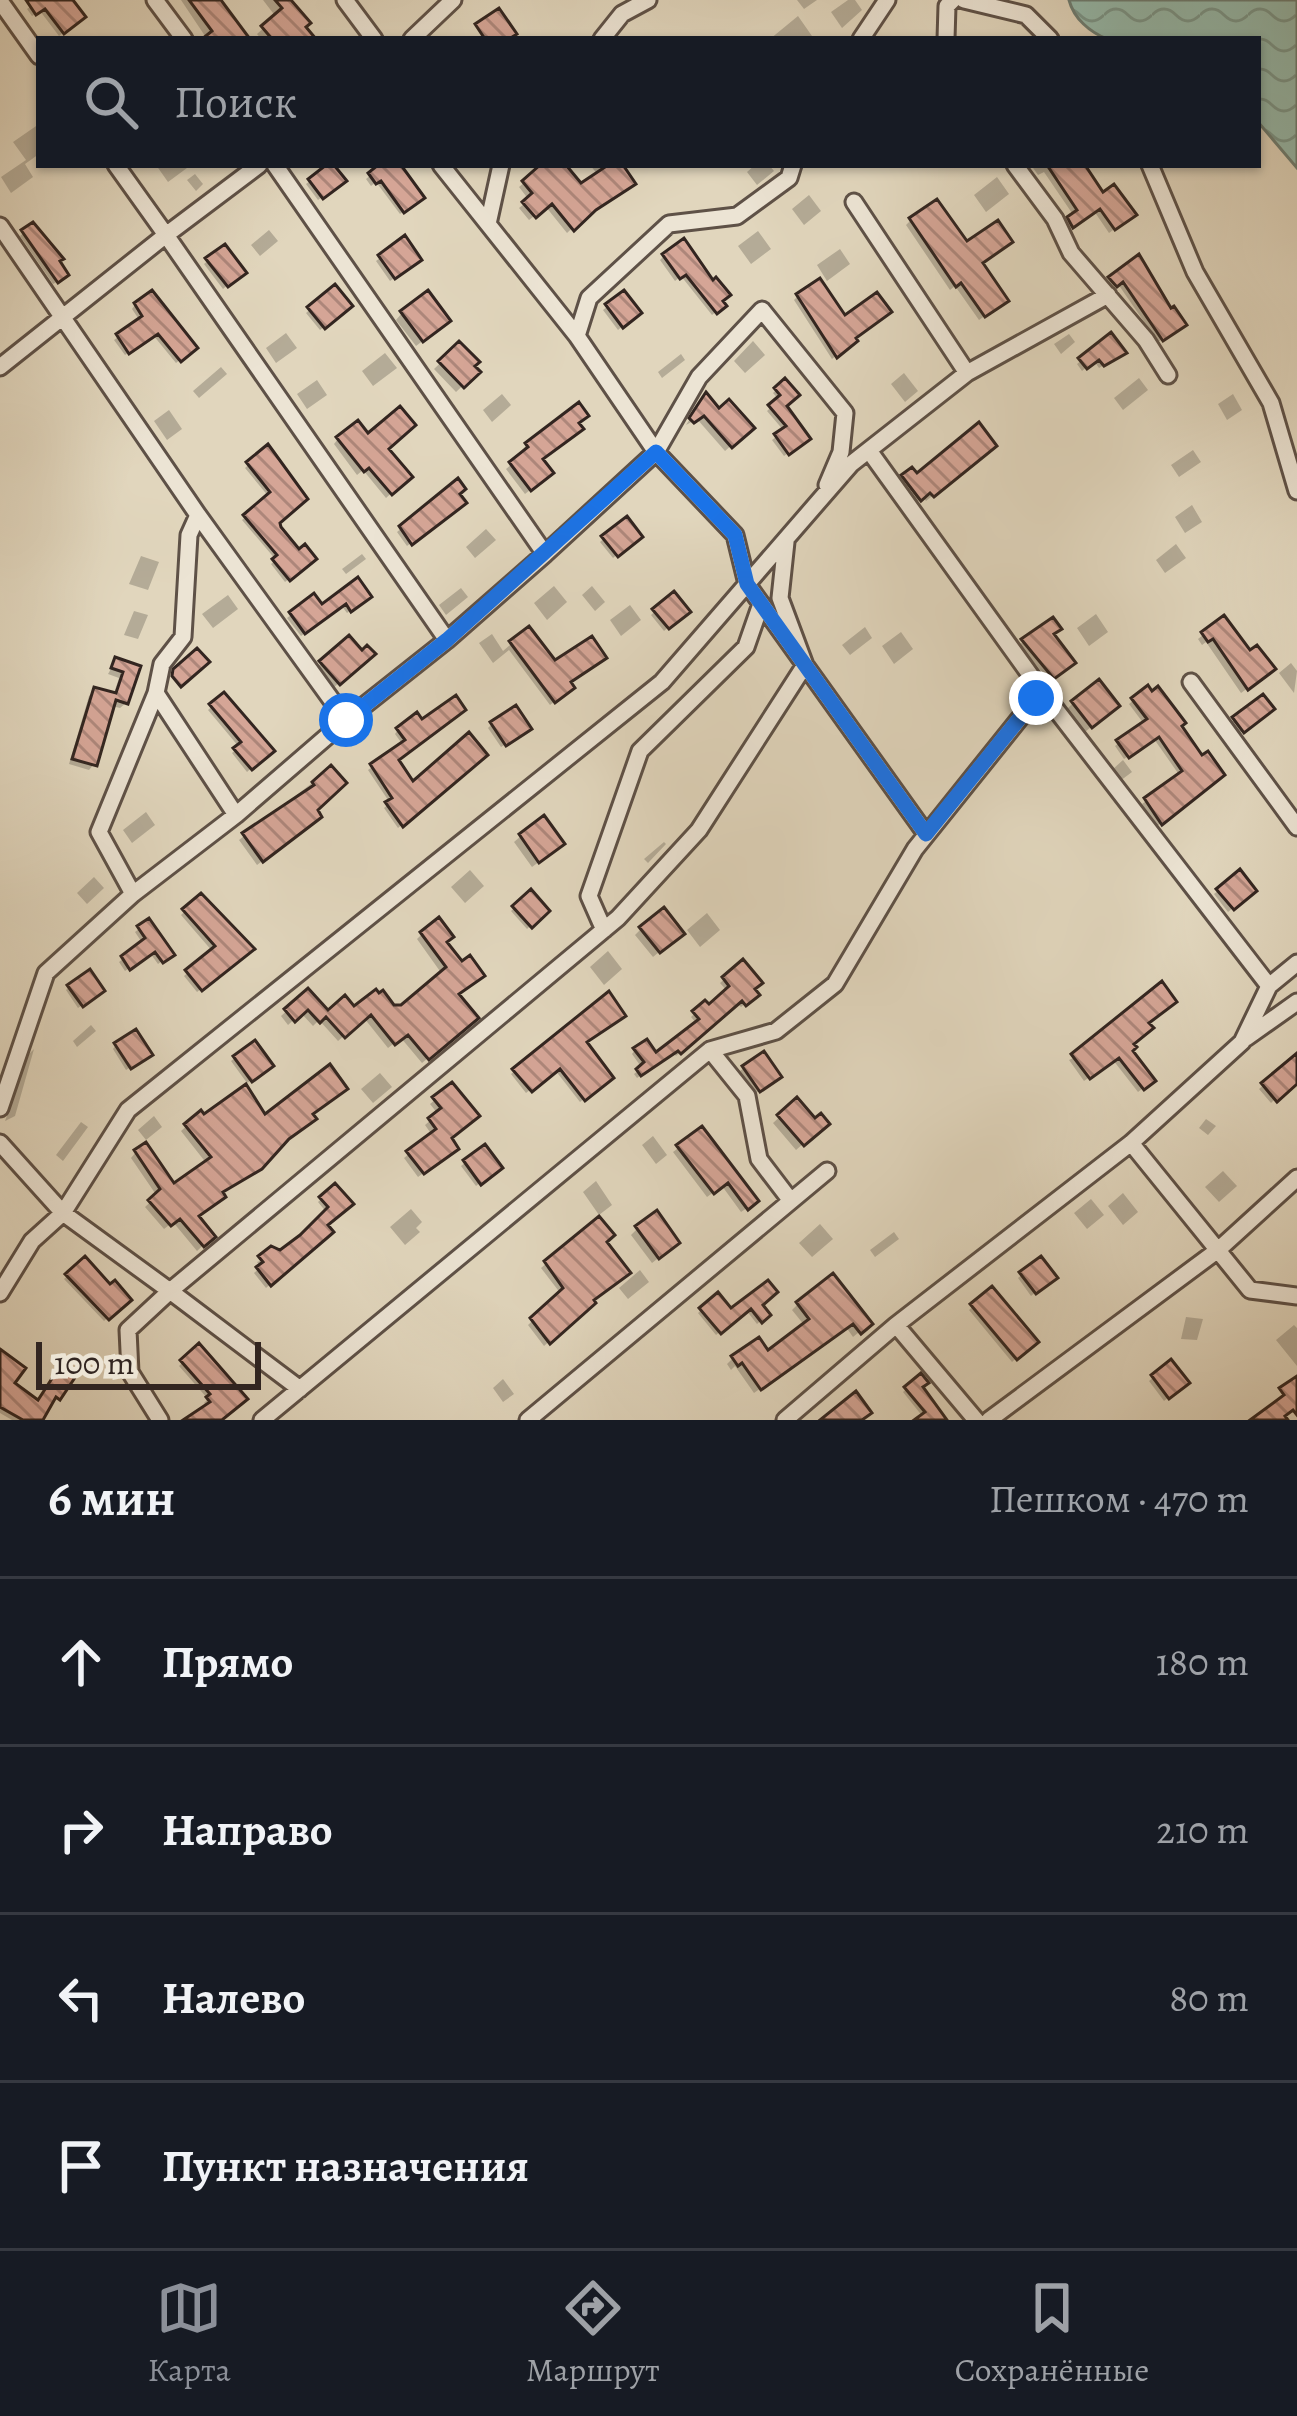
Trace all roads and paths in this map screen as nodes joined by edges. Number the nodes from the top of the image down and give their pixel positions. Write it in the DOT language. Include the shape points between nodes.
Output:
graph roads {
  1 [pos="155,0"];
  2 [pos="345,0"];
  3 [pos="453,0"];
  4 [pos="648,0"];
  5 [pos="887,0"];
  6 [pos="953,0"];
  7 [pos="964,0"];
  8 [pos="0,2"];
  9 [pos="182,36"];
  10 [pos="372,36"];
  11 [pos="415,36"];
  12 [pos="604,36"];
  13 [pos="863,36"];
  14 [pos="946,36"];
  15 [pos="1047,36"];
  16 [pos="36,52"];
  17 [pos="118,168"];
  18 [pos="255,168"];
  19 [pos="277,168"];
  20 [pos="443,168"];
  21 [pos="500,168"];
  22 [pos="792,168"];
  23 [pos="1017,168"];
  24 [pos="1151,168"];
  25 [pos="854,202"];
  26 [pos="488,224"];
  27 [pos="0,226"];
  28 [pos="166,236"];
  29 [pos="1108,295"];
  30 [pos="62,317"];
  31 [pos="577,336"];
  32 [pos="0,367"];
  33 [pos="967,374"];
  34 [pos="1168,376"];
  35 [pos="656,452"];
  36 [pos="870,452"];
  37 [pos="1297,491"];
  38 [pos="820,500"];
  39 [pos="198,514"];
  40 [pos="786,539"];
  41 [pos="545,554"];
  42 [pos="747,584"];
  43 [pos="761,604"];
  44 [pos="447,640"];
  45 [pos="805,665"];
  46 [pos="1190,682"];
  47 [pos="156,692"];
  48 [pos="1044,694"];
  49 [pos="346,720"];
  50 [pos="236,815"];
  51 [pos="1297,827"];
  52 [pos="926,834"];
  53 [pos="133,894"];
  54 [pos="604,930"];
  55 [pos="1297,963"];
  56 [pos="1268,986"];
  57 [pos="1297,1001"];
  58 [pos="1242,1042"];
  59 [pos="710,1050"];
  60 [pos="0,1108"];
  61 [pos="0,1143"];
  62 [pos="1131,1143"];
  63 [pos="827,1171"];
  64 [pos="1297,1178"];
  65 [pos="790,1201"];
  66 [pos="63,1213"];
  67 [pos="1218,1250"];
  68 [pos="170,1291"];
  69 [pos="0,1293"];
  70 [pos="1297,1296"];
  71 [pos="896,1325"];
  72 [pos="300,1389"];
  73 [pos="160,1420"];
  74 [pos="262,1420"];
  75 [pos="527,1420"];
  76 [pos="785,1420"];
  77 [pos="976,1420"];
  78 [pos="989,1420"];
  1 -- 9 [label="street"];
  2 -- 10 [label="street"];
  3 -- 11 [label="street"];
  4 -- 12 [label="street"];
  5 -- 13 [label="street"];
  6 -- 14 [label="street"];
  7 -- 15 [label="street" via="1026,14"];
  8 -- 16 [label="street"];
  17 -- 28 [label="street"];
  18 -- 28 [label="street"];
  19 -- 41 [label="street"];
  20 -- 26 [label="street"];
  21 -- 26 [label="street"];
  22 -- 31 [label="street" via="737,216 669,224 589,298"];
  23 -- 29 [label="street"];
  24 -- 37 [label="street" via="1195,272 1271,403"];
  25 -- 33 [label="street"];
  26 -- 31 [label="street"];
  27 -- 30 [label="street"];
  28 -- 30 [label="street"];
  28 -- 44 [label="street"];
  29 -- 33 [label="street"];
  29 -- 34 [label="street"];
  30 -- 32 [label="street"];
  30 -- 39 [label="street"];
  31 -- 35 [label="street"];
  33 -- 36 [label="street"];
  35 -- 38 [label="street" via="699,377 762,310 845,413 841,452"];
  35 -- 41 [label="street"];
  35 -- 42 [label="street" via="735,535"];
  36 -- 38 [label="street"];
  36 -- 48 [label="street"];
  38 -- 40 [label="street"];
  39 -- 47 [label="street" via="189,535 183,637 162,664"];
  39 -- 49 [label="street"];
  40 -- 42 [label="street"];
  40 -- 45 [label="street" via="780,598"];
  41 -- 44 [label="street"];
  42 -- 43 [label="street"];
  42 -- 66 [label="street" via="662,682 128,1110"];
  43 -- 45 [label="street"];
  43 -- 54 [label="street" via="746,647 640,751 589,896"];
  44 -- 49 [label="street"];
  45 -- 52 [label="street"];
  45 -- 54 [label="street" via="699,830"];
  46 -- 51 [label="street"];
  47 -- 50 [label="street"];
  47 -- 53 [label="street" via="99,832"];
  48 -- 52 [label="street"];
  48 -- 56 [label="street"];
  49 -- 50 [label="street"];
  50 -- 53 [label="street"];
  52 -- 59 [label="street" via="835,984 776,1031"];
  53 -- 60 [label="street" via="46,973"];
  54 -- 68 [label="street"];
  55 -- 56 [label="street"];
  56 -- 58 [label="street"];
  57 -- 58 [label="street"];
  58 -- 62 [label="street"];
  59 -- 65 [label="street" via="747,1096 759,1159"];
  59 -- 72 [label="street"];
  61 -- 66 [label="street"];
  62 -- 67 [label="street"];
  62 -- 71 [label="street"];
  63 -- 65 [label="street"];
  64 -- 67 [label="street"];
  65 -- 75 [label="street"];
  66 -- 68 [label="street"];
  66 -- 69 [label="street" via="32,1241"];
  67 -- 70 [label="street" via="1250,1290"];
  67 -- 78 [label="street"];
  68 -- 72 [label="street"];
  68 -- 73 [label="street" via="128,1330 130,1372"];
  71 -- 76 [label="street"];
  71 -- 77 [label="street"];
  72 -- 74 [label="street"];
}
